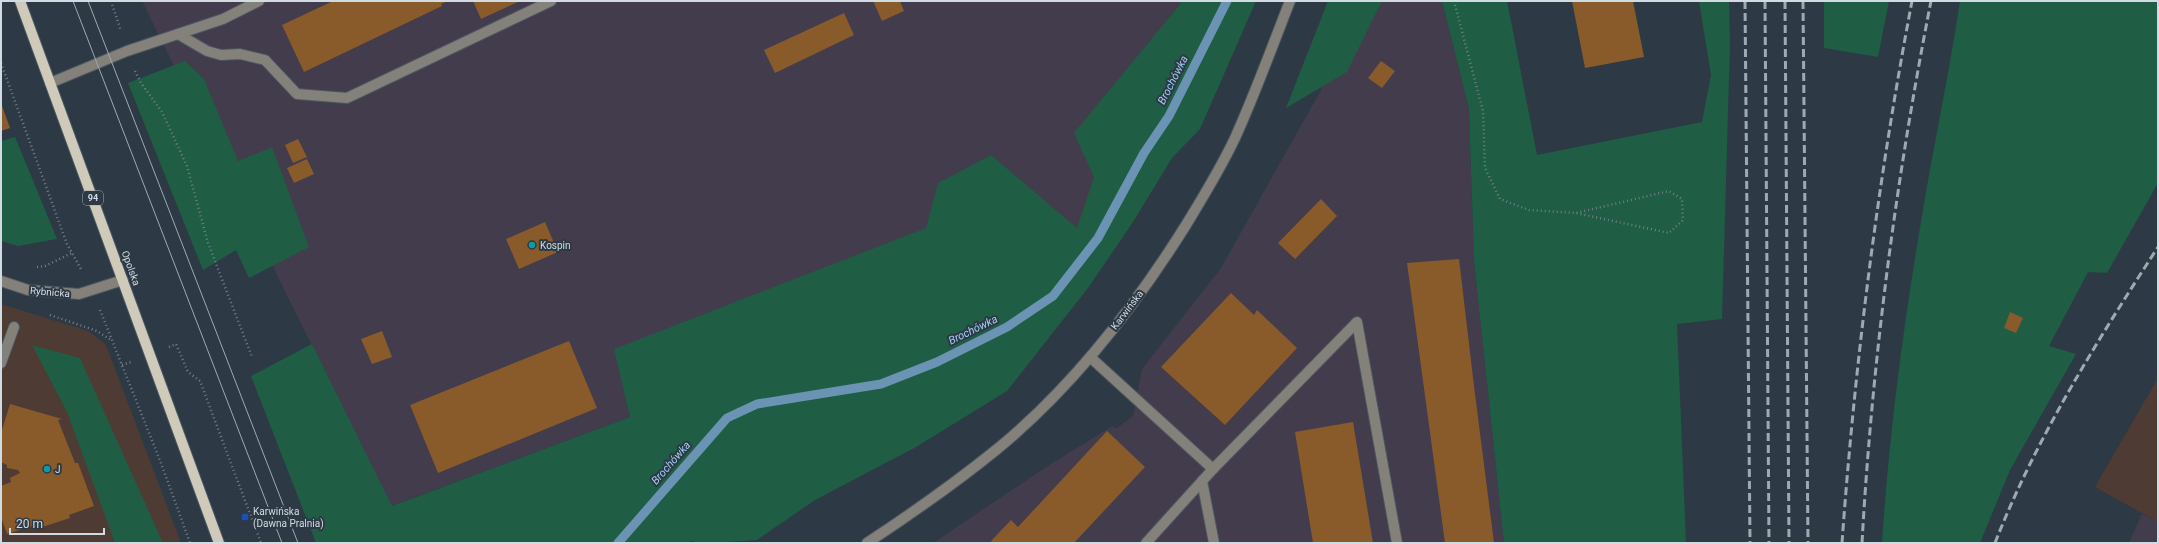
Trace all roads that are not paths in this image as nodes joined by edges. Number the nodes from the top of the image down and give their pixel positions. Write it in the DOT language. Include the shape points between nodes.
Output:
graph roads {
  1 [pos="20,1"];
  2 [pos="259,1"];
  3 [pos="551,1"];
  4 [pos="1290,1"];
  5 [pos="178,34"];
  6 [pos="50,83"];
  7 [pos="123,280"];
  8 [pos="1,281"];
  9 [pos="14,327"];
  10 [pos="1090,357"];
  11 [pos="1,363"];
  12 [pos="1214,469"];
  13 [pos="1202,481"];
  14 [pos="219,543"];
  15 [pos="866,543"];
  16 [pos="1146,543"];
  17 [pos="1214,543"];
  18 [pos="1397,543"];
  1 -- 6 [label="main road, Opolska / 94"];
  2 -- 5 [label="street" via="223,19"];
  3 -- 5 [label="street" via="347,98 297,94 265,60 240,54 221,55 207,51"];
  4 -- 10 [label="street, Karwińska" via="1234,139 1208,190 1167,255 1128,310"];
  5 -- 6 [label="street" via="127,51"];
  6 -- 7 [label="main road, Opolska / 94"];
  7 -- 8 [label="street, Rybnicka" via="80,294 28,290"];
  7 -- 14 [label="main road, Opolska / 94"];
  9 -- 11 [label="street"];
  10 -- 12 [label="street"];
  10 -- 15 [label="street, Karwińska" via="1048,402 997,449 940,494"];
  12 -- 13 [label="street"];
  12 -- 18 [label="street" via="1357,322"];
  13 -- 16 [label="street"];
  13 -- 17 [label="street"];
}
